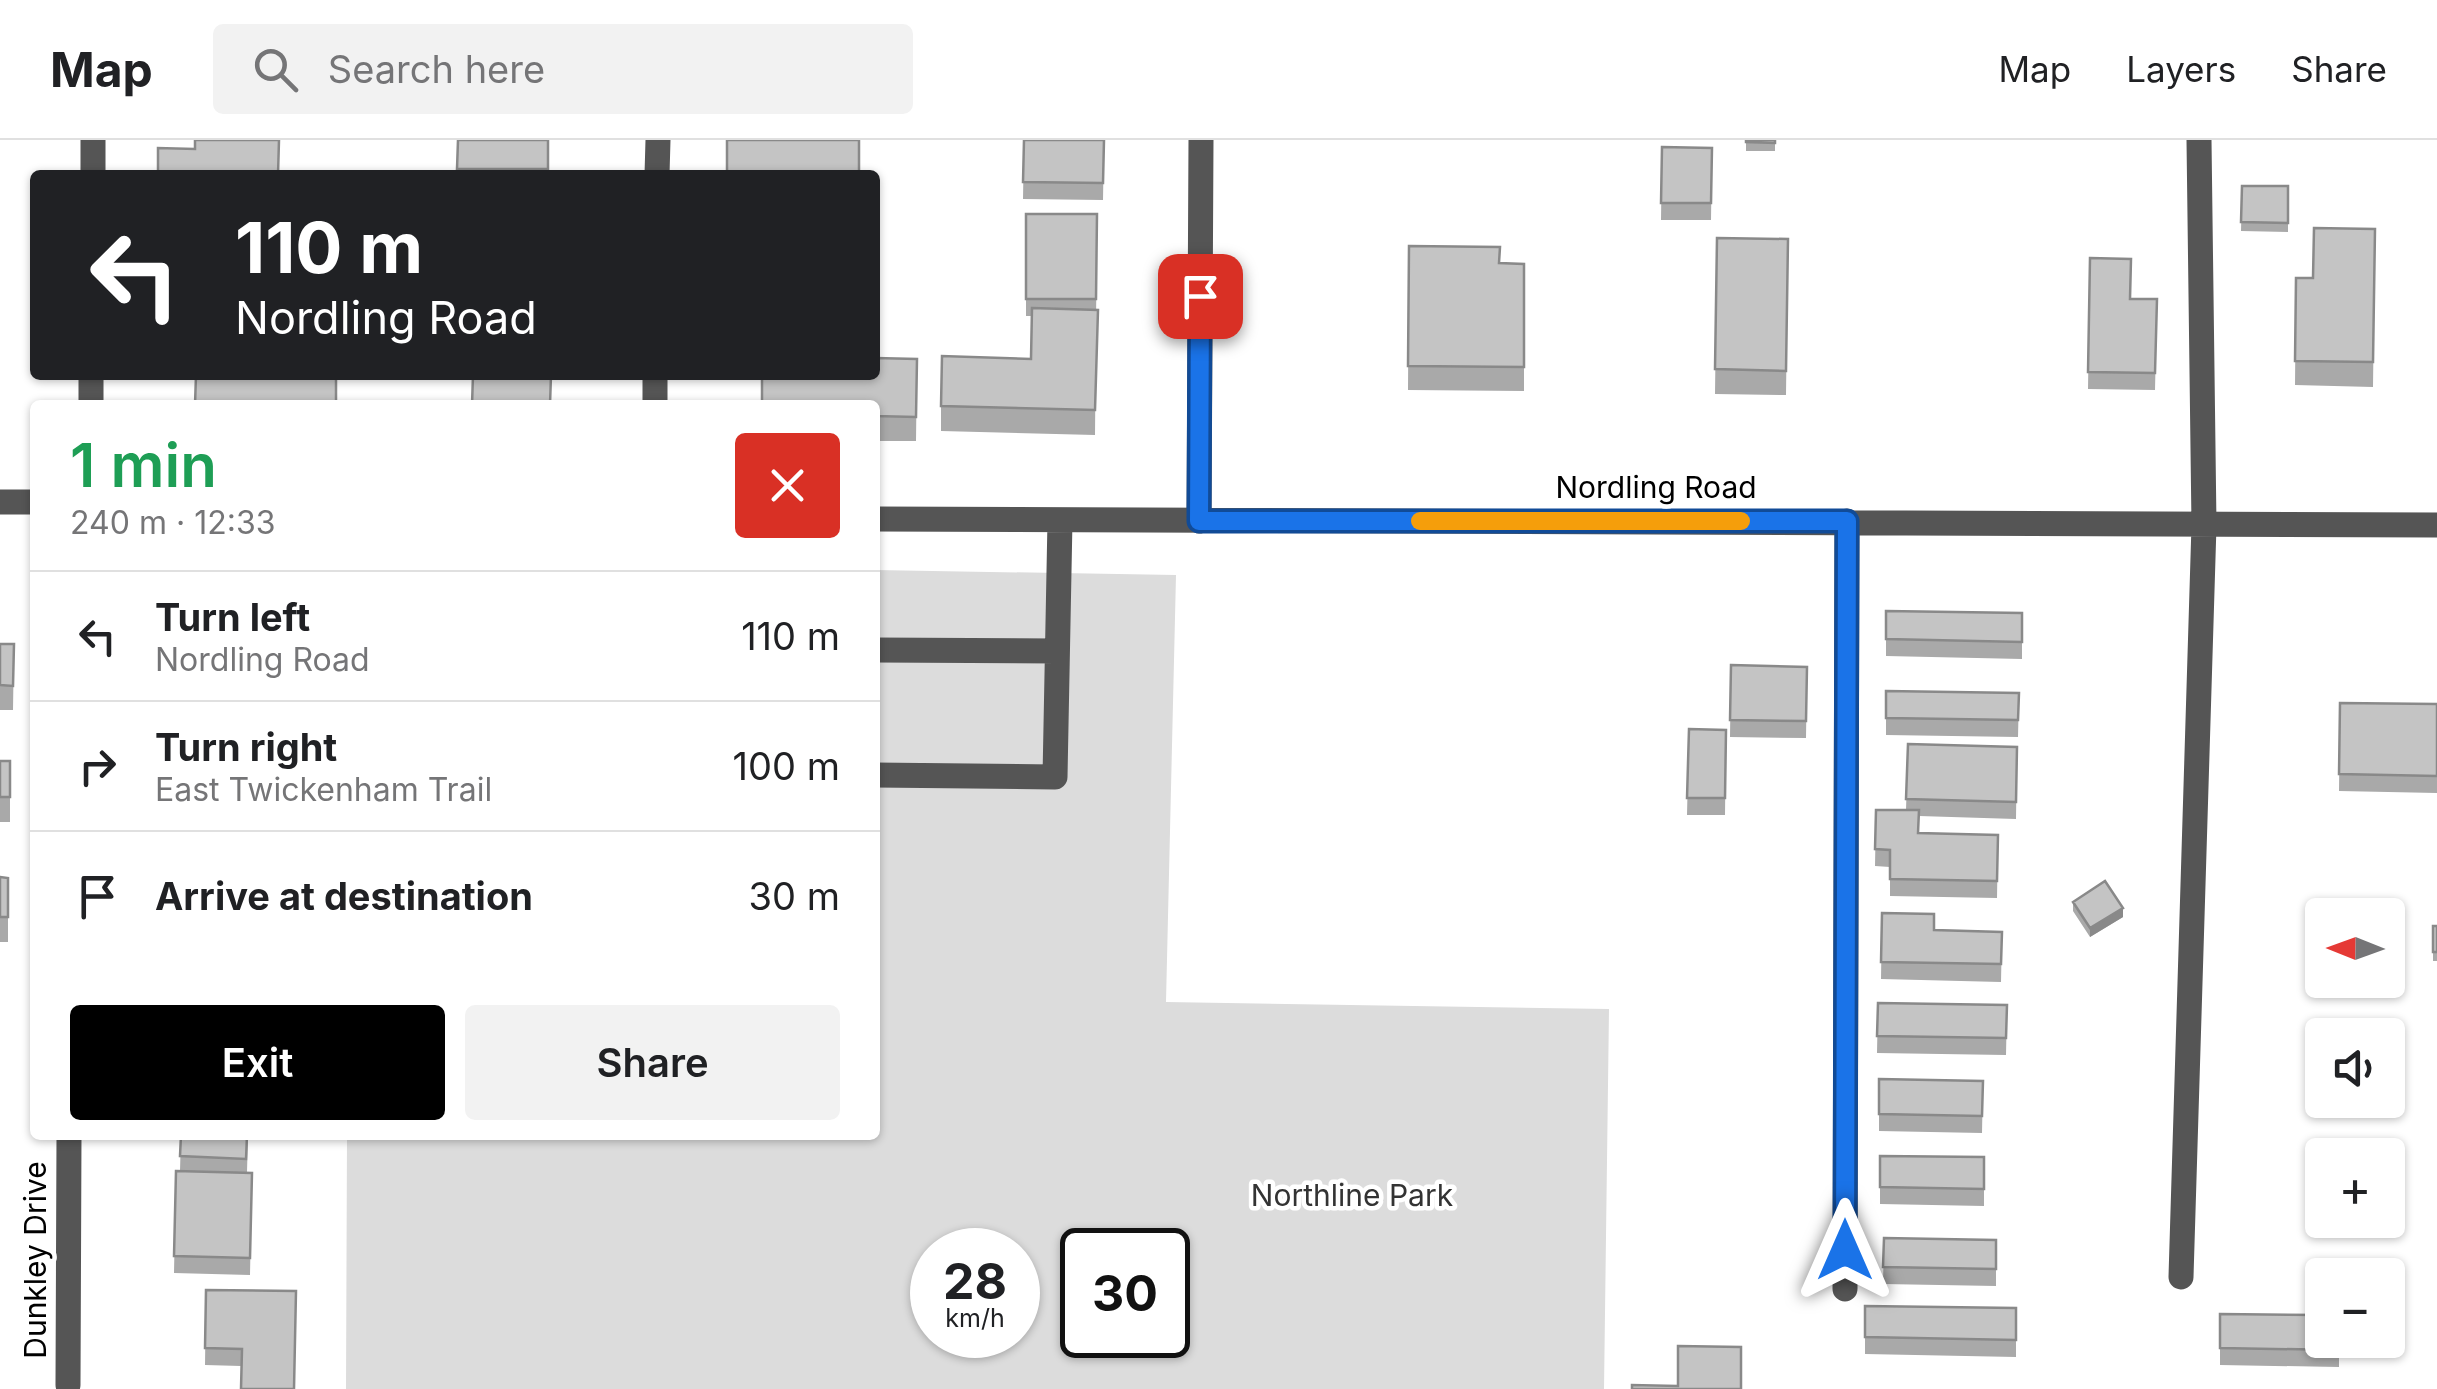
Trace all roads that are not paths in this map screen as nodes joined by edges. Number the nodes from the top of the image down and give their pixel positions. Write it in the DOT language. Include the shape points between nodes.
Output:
graph roads {
  1 [pos="93,140"];
  2 [pos="658,140"];
  3 [pos="1201,140"];
  4 [pos="2199,140"];
  5 [pos="93,170"];
  6 [pos="658,170"];
  7 [pos="0,502"];
  8 [pos="30,502"];
  9 [pos="880,519"];
  10 [pos="1060,520"];
  11 [pos="1199,521"];
  12 [pos="1847,521"];
  13 [pos="2204,525"];
  14 [pos="2437,525"];
  15 [pos="880,650"];
  16 [pos="1058,651"];
  17 [pos="880,775"];
  18 [pos="68,1140"];
  19 [pos="2181,1277"];
  20 [pos="1844,1289"];
  21 [pos="68,1384"];
  1 -- 5 [label="street"];
  2 -- 6 [label="street"];
  3 -- 11 [label="street"];
  4 -- 13 [label="street"];
  7 -- 8 [label="street"];
  9 -- 10 [label="street, Nordling Road"];
  10 -- 11 [label="street, Nordling Road"];
  10 -- 16 [label="street"];
  11 -- 12 [label="street, Nordling Road"];
  12 -- 13 [label="street, Nordling Road"];
  12 -- 20 [label="street"];
  13 -- 14 [label="street, Nordling Road"];
  13 -- 19 [label="street"];
  15 -- 16 [label="street"];
  16 -- 17 [label="street" via="1055,777"];
  18 -- 21 [label="street, Dunkley Drive"];
}
